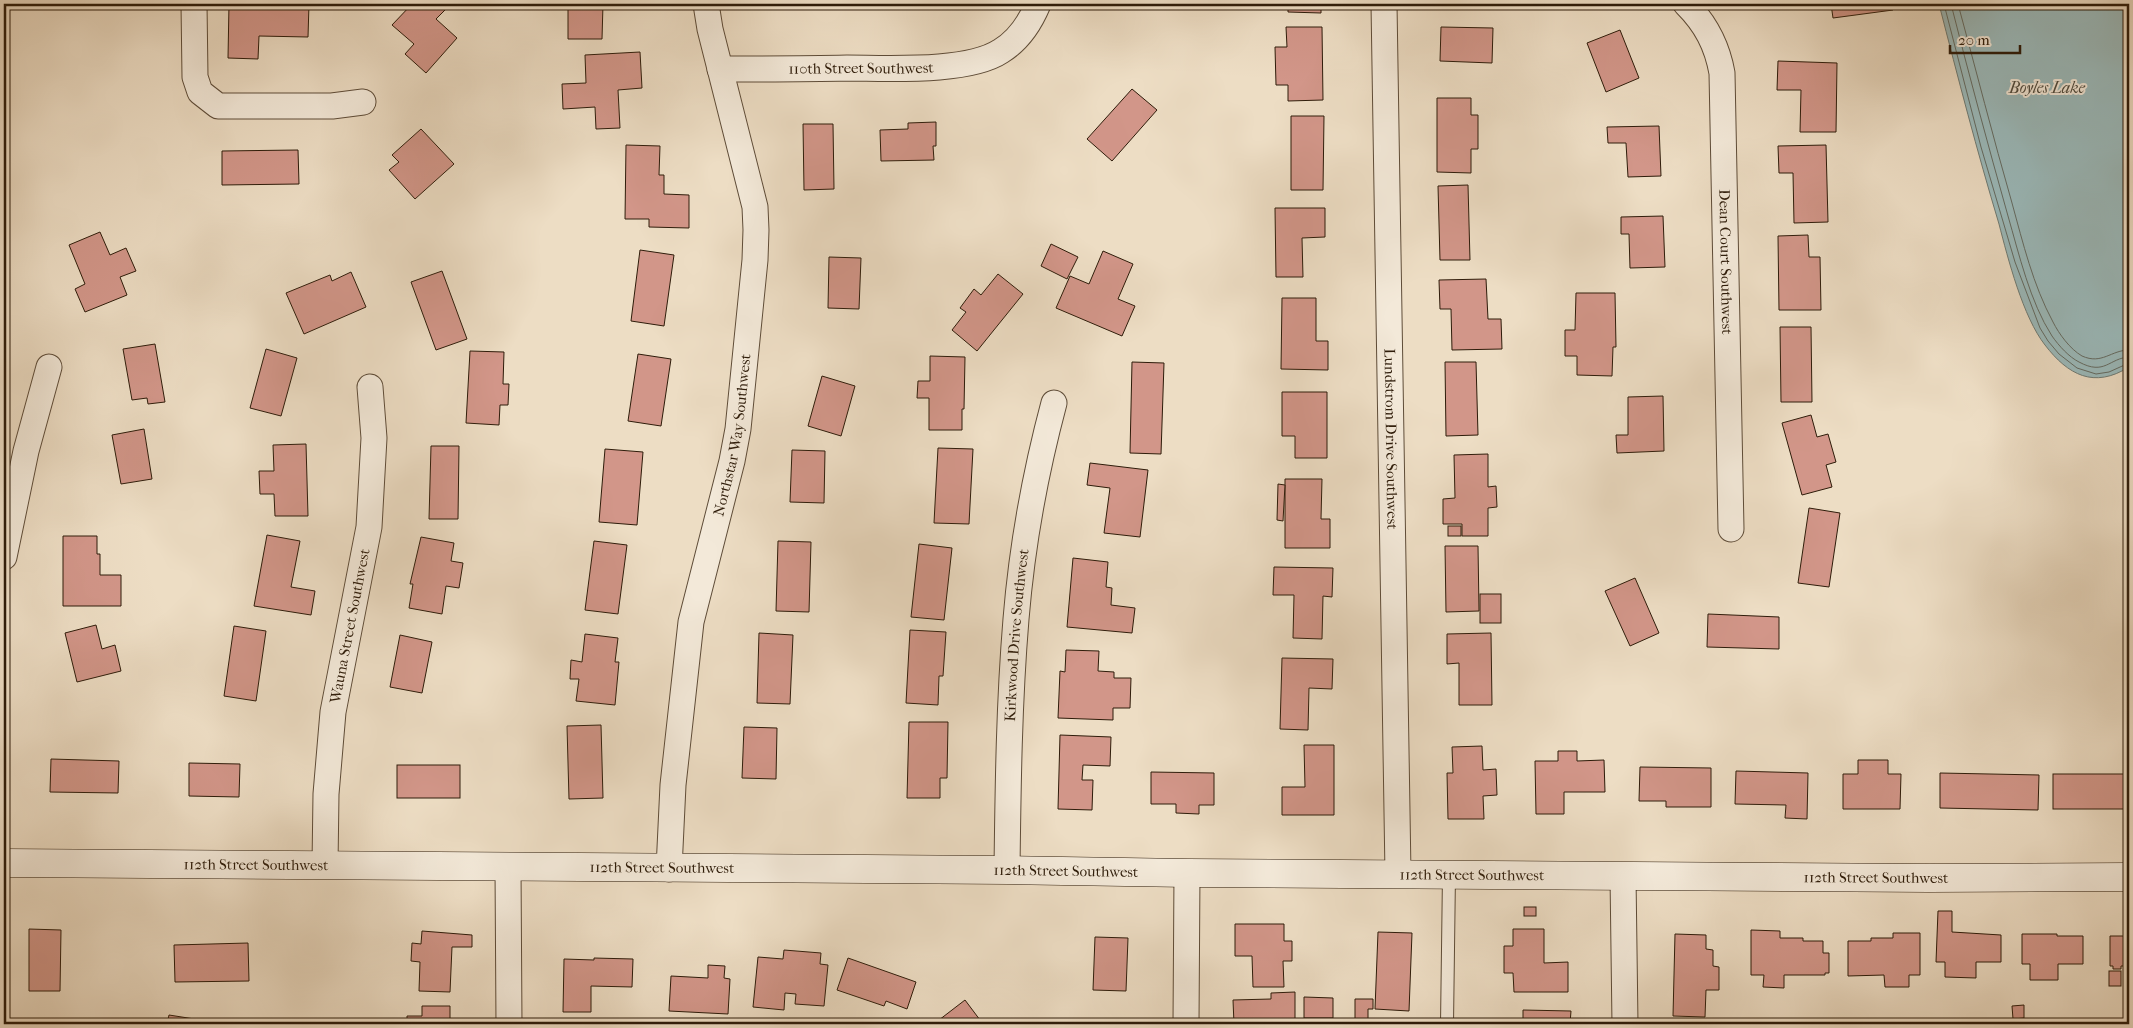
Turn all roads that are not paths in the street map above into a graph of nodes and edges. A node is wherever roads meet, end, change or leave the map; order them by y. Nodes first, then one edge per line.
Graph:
1 (194, 4) edge
2 (706, 4) edge
3 (1038, 4) edge
4 (1384, 4) edge
5 (1686, 4) edge
6 (720, 69) junction
7 (363, 102) dead end
8 (49, 367) dead end
9 (370, 387) dead end
10 (1054, 403) dead end
11 (1731, 529) dead end
12 (4, 557) edge
13 (4, 863) edge
14 (325, 865) junction
15 (508, 867) junction
16 (669, 869) junction
17 (1008, 870) junction
18 (1187, 874) junction
19 (1398, 874) junction
20 (1449, 874) junction
21 (1622, 876) junction
22 (2129, 877) edge
23 (509, 1024) edge
24 (1186, 1024) edge
25 (1447, 1024) edge
26 (1625, 1024) edge

1 - 7 street
2 - 6 street, Northstar Way Southwest
3 - 6 street, 110th Street Southwest
4 - 19 street, Lundstrom Drive Southwest
5 - 11 street, Dean Court Southwest
6 - 16 street, Northstar Way Southwest
8 - 12 street
9 - 14 street, Wauna Street Southwest
10 - 17 street, Kirkwood Drive Southwest
13 - 14 street, 112th Street Southwest
14 - 15 street, 112th Street Southwest
15 - 16 street, 112th Street Southwest
15 - 23 street
16 - 17 street, 112th Street Southwest
17 - 18 street, 112th Street Southwest
18 - 19 street, 112th Street Southwest
18 - 24 street
19 - 20 street, 112th Street Southwest
20 - 21 street, 112th Street Southwest
20 - 25 lane
21 - 22 street, 112th Street Southwest
21 - 26 street

